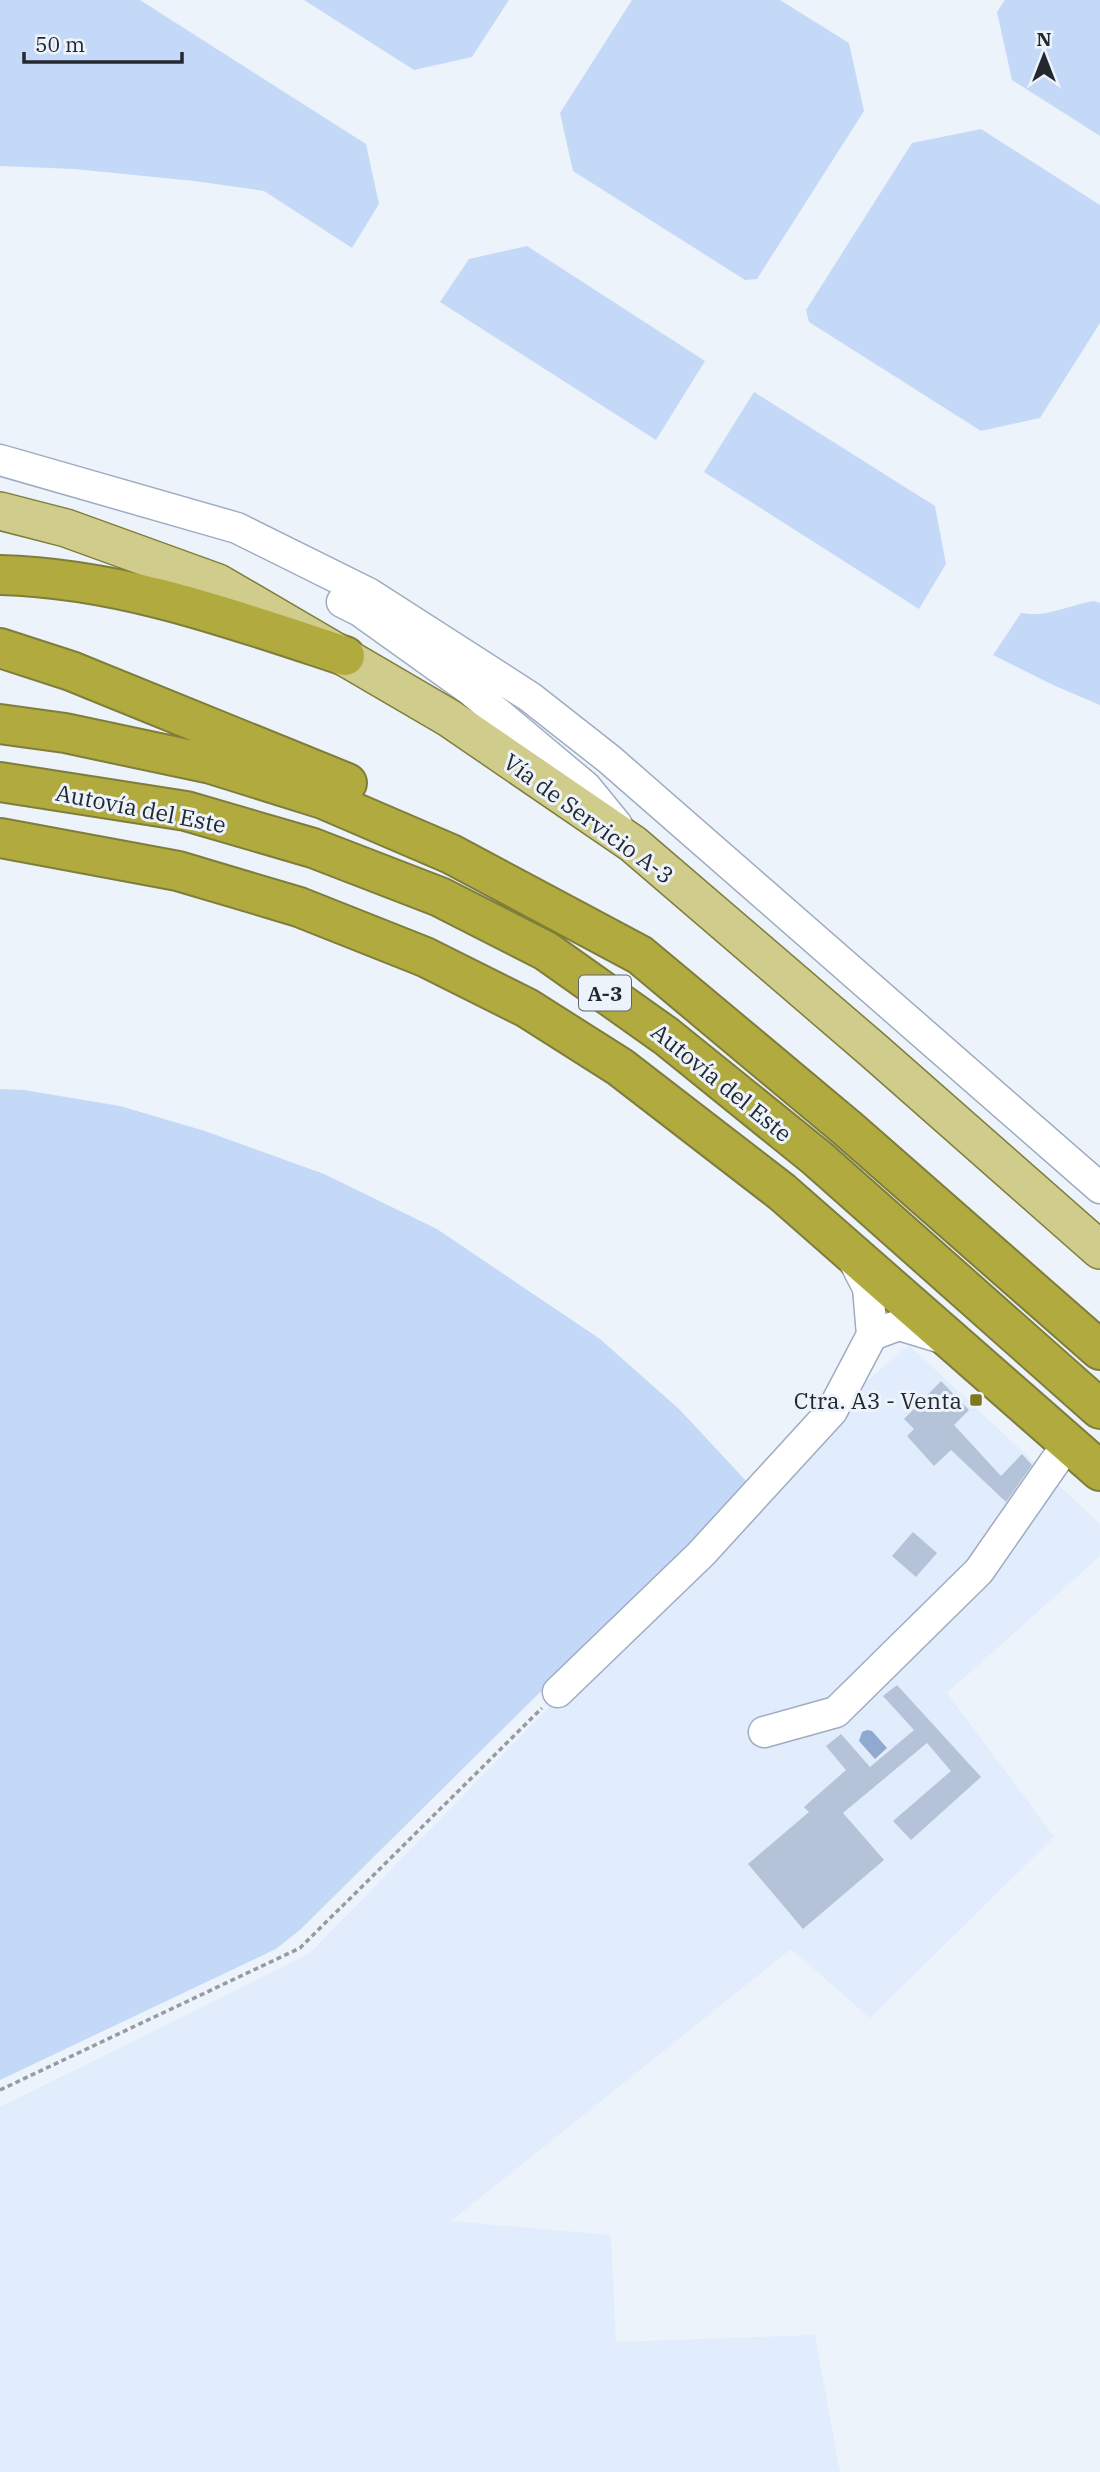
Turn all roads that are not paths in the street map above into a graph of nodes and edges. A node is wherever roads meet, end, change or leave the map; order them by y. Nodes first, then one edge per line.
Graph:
1 (0, 460) edge
2 (153, 504) junction
3 (0, 511) edge
4 (0, 575) edge
5 (0, 648) edge
6 (345, 656) junction
7 (0, 724) edge
8 (0, 782) edge
9 (0, 838) edge
10 (633, 844) junction
11 (640, 955) junction
12 (1100, 1188) edge
13 (848, 1249) junction
14 (1100, 1250) edge
15 (872, 1335) junction
16 (951, 1340) junction
17 (1100, 1350) edge
18 (1100, 1409) edge
19 (1068, 1443) junction
20 (1100, 1471) edge
21 (558, 1692) road end
22 (836, 1712) junction
23 (764, 1732) dead end
24 (816, 1736) dead end

1 - 2 lane
2 - 10 lane
2 - 12 lane
3 - 6 main road, Vía de Servicio A-3
4 - 6 highway
5 - 11 highway
6 - 10 main road, Vía de Servicio A-3
7 - 11 highway, Autovía del Este / A-3
8 - 18 highway, Autovía del Este / A-3
9 - 13 highway
10 - 14 main road, Vía de Servicio A-3
11 - 17 highway, Autovía del Este / A-3
13 - 15 lane
13 - 16 highway
15 - 16 lane
15 - 21 lane
16 - 19 highway
19 - 20 highway
19 - 22 lane
22 - 23 lane
22 - 24 lane

